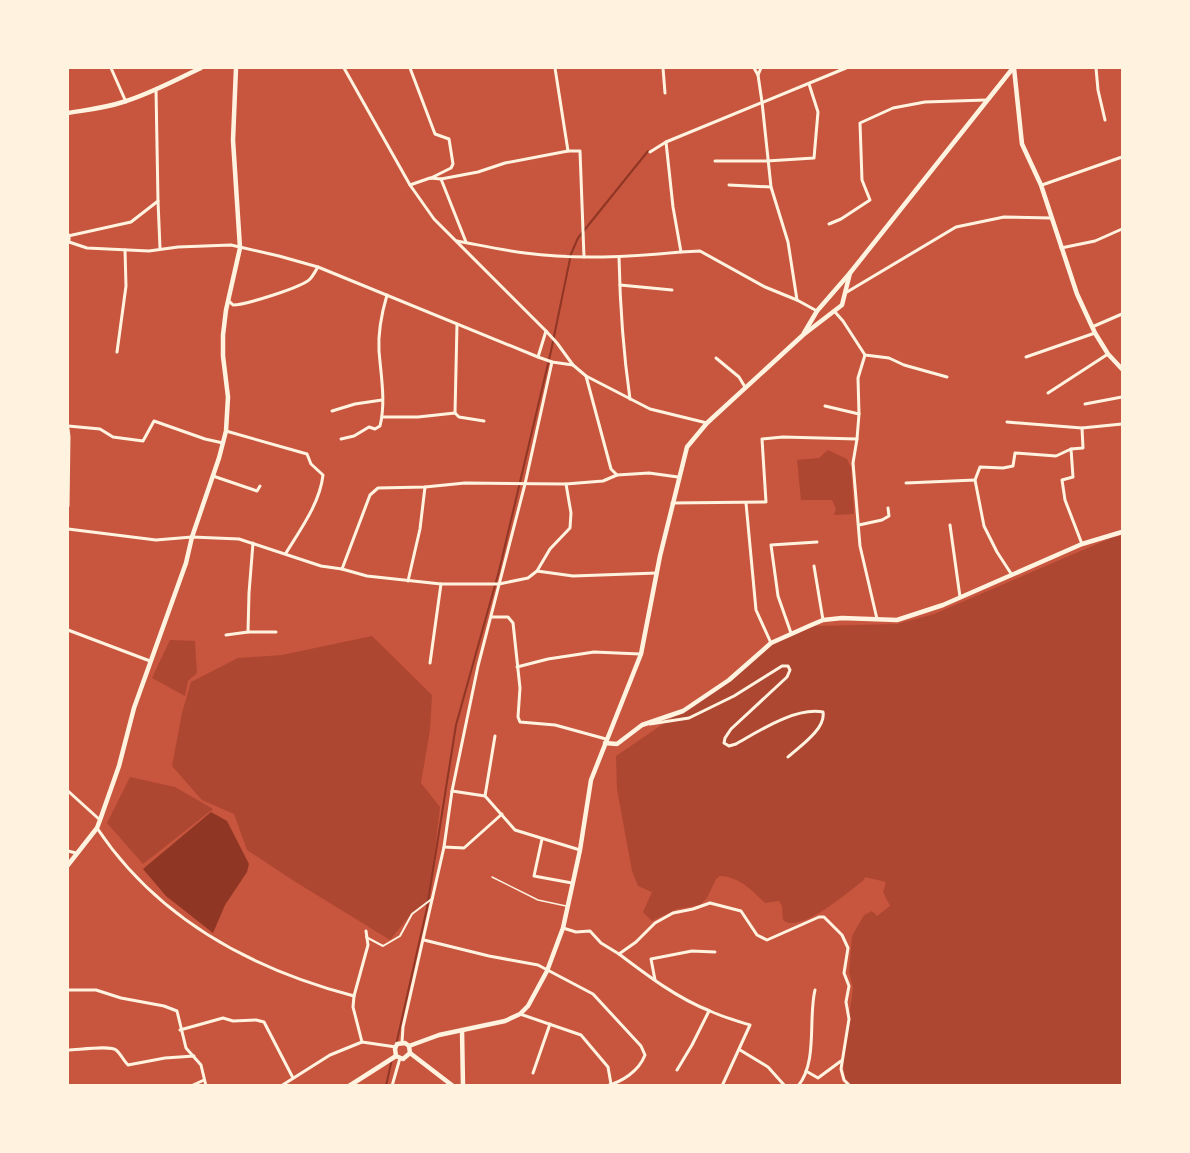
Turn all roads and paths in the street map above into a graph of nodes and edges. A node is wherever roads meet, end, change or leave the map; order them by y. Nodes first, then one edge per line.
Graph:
1 (111, 68) edge
2 (201, 68) edge
3 (236, 68) edge
4 (344, 68) edge
5 (410, 68) edge
6 (555, 68) edge
7 (663, 68) edge
8 (754, 68) edge
9 (761, 68) edge
10 (846, 68) edge
11 (1013, 68) edge
12 (1096, 68) edge
13 (758, 75) junction
14 (809, 83) junction
15 (156, 89) junction
16 (665, 93) dead end
17 (988, 100) junction
18 (126, 102) junction
19 (762, 102) junction
20 (68, 113) edge
21 (1105, 120) dead end
22 (666, 142) junction
23 (568, 151) junction
24 (650, 152) dead end
25 (1122, 157) edge
26 (715, 160) dead end
27 (767, 161) junction
28 (429, 178) junction
29 (441, 179) junction
30 (410, 185) junction
31 (729, 185) dead end
32 (1041, 185) junction
33 (771, 187) junction
34 (158, 201) junction
35 (1053, 218) junction
36 (829, 224) dead end
37 (1122, 229) edge
38 (68, 236) edge
39 (457, 241) junction
40 (69, 242) junction
41 (466, 242) junction
42 (68, 246) edge
43 (160, 248) junction
44 (240, 248) junction
45 (1061, 248) junction
46 (125, 250) junction
47 (681, 252) junction
48 (584, 257) junction
49 (620, 257) junction
50 (318, 267) junction
51 (850, 273) junction
52 (620, 285) junction
53 (672, 290) dead end
54 (847, 292) junction
55 (387, 295) junction
56 (228, 300) junction
57 (798, 300) junction
58 (817, 311) junction
59 (835, 312) junction
60 (1122, 314) edge
61 (457, 324) junction
62 (1093, 330) junction
63 (546, 331) junction
64 (803, 335) junction
65 (117, 352) dead end
66 (1108, 354) junction
67 (865, 355) junction
68 (537, 357) junction
69 (1026, 357) dead end
70 (716, 358) dead end
71 (552, 362) junction
72 (573, 366) junction
73 (1122, 369) edge
74 (586, 376) junction
75 (947, 377) dead end
76 (746, 389) junction
77 (1048, 393) dead end
78 (1122, 397) edge
79 (630, 399) junction
80 (382, 400) junction
81 (1085, 404) dead end
82 (825, 406) dead end
83 (332, 411) dead end
84 (455, 414) junction
85 (859, 414) junction
86 (383, 417) junction
87 (484, 421) dead end
88 (1007, 422) dead end
89 (707, 423) junction
90 (1122, 424) edge
91 (68, 427) edge
92 (1082, 428) junction
93 (226, 431) junction
94 (341, 439) dead end
95 (857, 439) junction
96 (223, 443) junction
97 (1071, 450) junction
98 (68, 459) edge
99 (616, 475) junction
100 (213, 476) junction
101 (678, 477) junction
102 (975, 480) junction
103 (906, 483) dead end
104 (525, 484) junction
105 (566, 484) junction
106 (260, 486) dead end
107 (425, 487) junction
108 (672, 503) junction
109 (746, 503) junction
110 (68, 504) edge
111 (888, 508) dead end
112 (859, 525) junction
113 (950, 525) dead end
114 (68, 529) edge
115 (1122, 532) edge
116 (192, 537) junction
117 (817, 542) dead end
118 (253, 543) junction
119 (1082, 544) junction
120 (286, 553) junction
121 (814, 566) dead end
122 (342, 569) junction
123 (537, 571) junction
124 (657, 573) junction
125 (1012, 575) junction
126 (408, 581) junction
127 (441, 584) junction
128 (499, 584) junction
129 (960, 597) junction
130 (492, 617) junction
131 (877, 619) junction
132 (823, 620) junction
133 (68, 630) edge
134 (248, 632) junction
135 (276, 632) dead end
136 (791, 633) junction
137 (226, 635) dead end
138 (771, 643) junction
139 (641, 654) junction
140 (152, 662) junction
141 (430, 663) dead end
142 (517, 667) junction
143 (642, 725) junction
144 (495, 736) dead end
145 (605, 741) junction
146 (788, 757) dead end
147 (68, 791) edge
148 (452, 791) junction
149 (485, 796) junction
150 (502, 814) junction
151 (100, 820) junction
152 (97, 828) junction
153 (542, 839) junction
154 (444, 847) junction
155 (580, 850) junction
156 (68, 851) edge
157 (76, 854) junction
158 (68, 865) edge
159 (492, 877) dead end
160 (573, 883) junction
161 (433, 898) junction
162 (568, 906) junction
163 (563, 928) junction
164 (366, 931) dead end
165 (366, 937) junction
166 (424, 940) junction
167 (715, 952) dead end
168 (619, 954) junction
169 (546, 971) junction
170 (656, 982) junction
171 (68, 990) edge
172 (815, 990) dead end
173 (354, 996) junction
174 (709, 1011) junction
175 (520, 1014) junction
176 (550, 1024) junction
177 (180, 1030) junction
178 (462, 1030) junction
179 (362, 1042) junction
180 (402, 1042) junction
181 (409, 1046) junction
182 (396, 1047) junction
183 (68, 1050) edge
184 (740, 1050) junction
185 (410, 1053) junction
186 (194, 1056) junction
187 (398, 1057) junction
188 (842, 1061) junction
189 (677, 1071) dead end
190 (806, 1071) junction
191 (533, 1073) dead end
192 (293, 1078) junction
193 (204, 1080) junction
194 (611, 1084) edge
195 (190, 1086) edge
196 (206, 1086) edge
197 (281, 1086) edge
198 (349, 1086) edge
199 (392, 1086) edge
200 (453, 1086) edge
201 (463, 1086) edge
202 (606, 1086) edge
203 (722, 1086) edge
204 (786, 1086) edge
205 (798, 1086) edge
206 (850, 1086) edge

1 - 18 street
2 - 15 main road
3 - 44 main road
4 - 30 street
5 - 28 street
6 - 23 street
7 - 16 street
8 - 13 street
9 - 13 street
10 - 14 street
11 - 17 main road
11 - 32 main road
12 - 21 street
13 - 19 street
14 - 19 street
14 - 27 street
15 - 18 main road
15 - 34 street
17 - 36 street
17 - 51 main road
18 - 20 main road
19 - 22 street
19 - 27 street
22 - 24 street
22 - 47 street
23 - 29 street
23 - 48 street
25 - 32 street
26 - 27 street
27 - 33 street
28 - 29 street
28 - 30 street
29 - 41 street
30 - 39 street
31 - 33 street
32 - 35 main road
33 - 57 street
34 - 38 street
34 - 43 street
35 - 45 main road
35 - 54 street
37 - 45 street
38 - 40 street
39 - 41 street
39 - 63 street
40 - 42 street
40 - 46 street
41 - 48 street
43 - 44 street
43 - 46 street
44 - 50 street
44 - 56 main road
45 - 62 main road
46 - 65 street
47 - 49 street
47 - 57 street
48 - 49 street
49 - 52 street
50 - 55 street
50 - 56 street
51 - 54 main road
51 - 58 main road
52 - 53 street
52 - 79 street
54 - 59 main road
55 - 61 street
55 - 80 street
56 - 93 main road
57 - 58 street
58 - 64 main road
59 - 64 main road
59 - 67 street
60 - 62 street
61 - 68 street
61 - 84 street
62 - 66 main road
62 - 69 street
63 - 68 street
63 - 72 street
64 - 76 main road
66 - 73 main road
66 - 77 street
67 - 75 street
67 - 85 street
68 - 71 street
70 - 76 street
71 - 72 street
71 - 104 street
72 - 74 street
74 - 79 street
74 - 99 street
76 - 89 main road
78 - 81 street
79 - 89 street
80 - 83 street
80 - 86 street
82 - 85 street
84 - 86 street
84 - 87 street
85 - 95 street
86 - 94 street
88 - 92 street
89 - 101 main road
90 - 92 street
91 - 96 street
91 - 98 street
92 - 97 street
93 - 96 main road
93 - 120 street
95 - 109 street
95 - 112 street
96 - 100 main road
97 - 102 street
97 - 119 street
98 - 110 street
99 - 101 street
99 - 105 street
100 - 106 street
100 - 116 main road
101 - 108 main road
102 - 103 street
102 - 125 street
104 - 105 street
104 - 107 street
104 - 128 street
105 - 123 street
107 - 122 street
107 - 126 street
108 - 109 street
108 - 124 main road
109 - 138 street
111 - 112 street
112 - 131 street
113 - 129 street
114 - 116 street
115 - 119 main road
116 - 118 street
116 - 140 main road
117 - 136 street
118 - 120 street
118 - 134 street
119 - 125 main road
120 - 122 street
121 - 132 street
122 - 126 street
123 - 124 street
123 - 128 street
124 - 139 main road
125 - 129 main road
126 - 127 street
127 - 128 street
127 - 141 street
128 - 130 street
129 - 131 main road
130 - 142 street
130 - 148 street
131 - 132 main road
132 - 136 main road
133 - 140 street
134 - 135 street
134 - 137 street
136 - 138 main road
138 - 143 main road
139 - 142 street
139 - 145 main road
140 - 151 main road
142 - 145 street
143 - 145 main road
143 - 146 street
144 - 149 street
145 - 155 main road
147 - 151 street
148 - 149 street
148 - 154 street
149 - 150 street
150 - 153 street
150 - 154 street
151 - 152 main road
152 - 157 main road
152 - 173 street
153 - 155 street
153 - 160 street
154 - 161 street
155 - 160 main road
156 - 157 street
157 - 158 main road
159 - 162 lane
160 - 162 main road
161 - 165 street
161 - 166 street
162 - 163 main road
163 - 168 street
163 - 169 main road
164 - 165 street
165 - 173 street
166 - 169 street
166 - 180 street
167 - 170 street
168 - 170 street
168 - 188 street
169 - 175 main road
169 - 194 street
170 - 174 street
171 - 177 street
172 - 190 street
173 - 179 street
174 - 184 street
174 - 189 street
175 - 176 street
175 - 178 main road
176 - 191 street
176 - 194 street
177 - 186 street
177 - 192 street
178 - 181 main road
178 - 201 main road
179 - 182 street
179 - 192 street
180 - 181 main road
180 - 182 main road
181 - 185 main road
182 - 187 main road
183 - 186 street
184 - 203 street
184 - 204 street
185 - 187 main road
185 - 200 main road
186 - 193 street
187 - 198 main road
187 - 199 street
188 - 190 street
188 - 206 street
190 - 205 street
192 - 197 street
193 - 195 street
193 - 196 street
194 - 202 street

